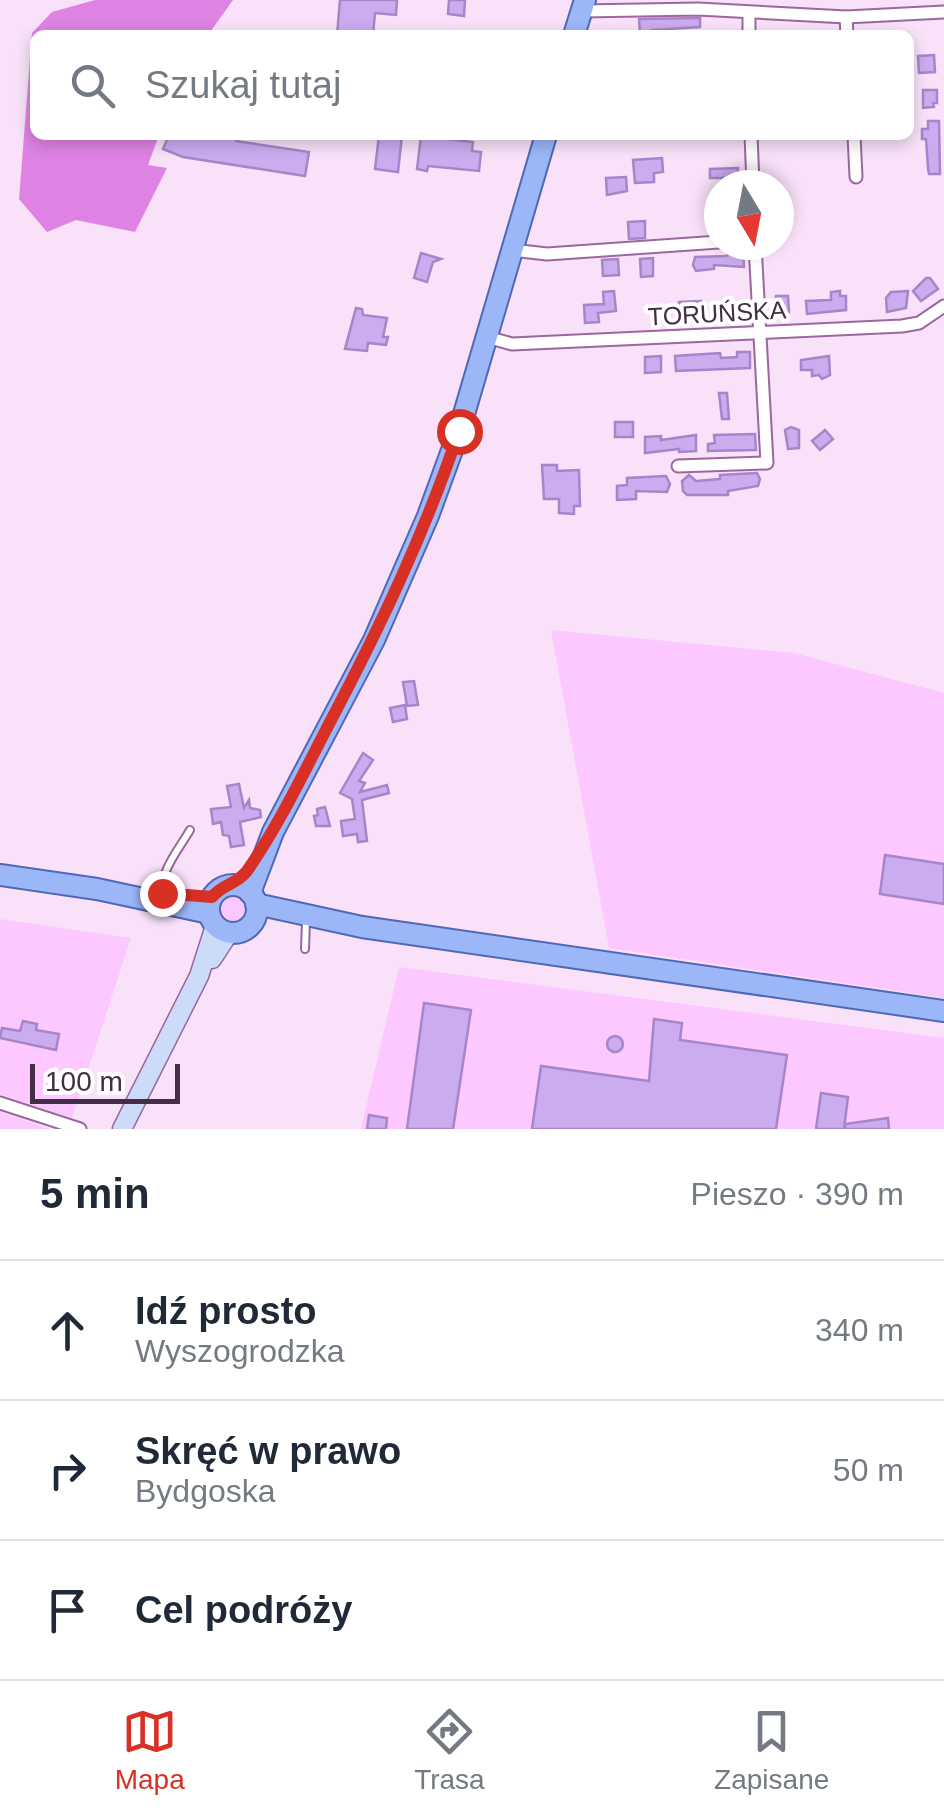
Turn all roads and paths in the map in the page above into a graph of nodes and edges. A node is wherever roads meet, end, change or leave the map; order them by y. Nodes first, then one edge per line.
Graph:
1 (583, 6) edge
2 (944, 12) edge
3 (749, 13) junction
4 (846, 17) junction
5 (576, 30) edge
6 (749, 30) edge
7 (847, 30) edge
8 (545, 140) edge
9 (751, 140) edge
10 (854, 140) edge
11 (752, 170) edge
12 (856, 177) dead end
13 (704, 243) edge
14 (512, 250) junction
15 (755, 260) edge
16 (944, 306) edge
17 (759, 334) junction
18 (488, 337) junction
19 (678, 466) dead end
20 (190, 830) dead end
21 (0, 876) edge
22 (164, 899) junction
23 (249, 901) junction
24 (216, 917) junction
25 (305, 919) junction
26 (306, 949) dead end
27 (944, 1011) edge
28 (0, 1103) edge
29 (80, 1129) edge
30 (122, 1129) edge

1 - 3 street
1 - 5 main road
2 - 4 street
3 - 4 street
3 - 6 street
4 - 7 street
8 - 14 main road
9 - 11 street
10 - 12 street
13 - 14 street
14 - 18 main road
15 - 17 street
16 - 17 street, TORUŃSKA
17 - 18 street, TORUŃSKA
17 - 19 street
18 - 23 main road
20 - 22 lane
21 - 22 main road
22 - 24 main road
23 - 24 main road
23 - 24 main road
23 - 25 main road
24 - 30 main road
25 - 26 lane
25 - 27 main road
28 - 29 street

